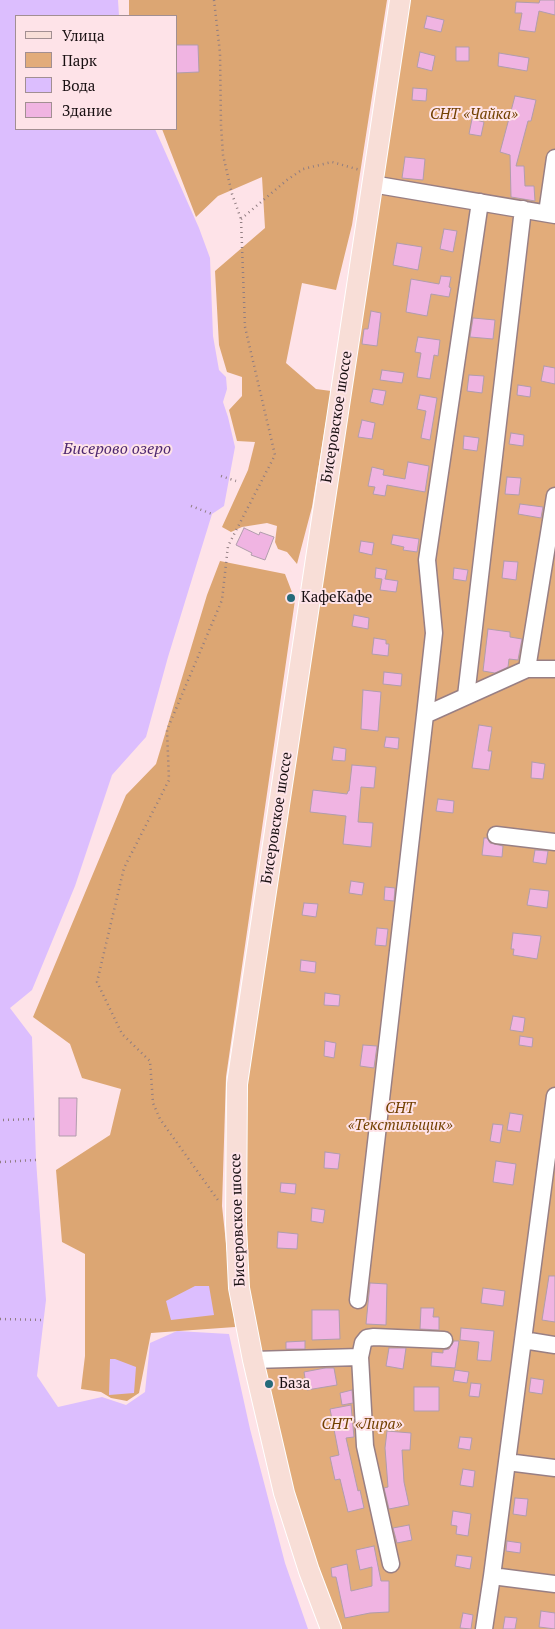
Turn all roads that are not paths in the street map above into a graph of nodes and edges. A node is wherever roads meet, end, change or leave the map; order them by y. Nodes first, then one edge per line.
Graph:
1 (400, 0) edge
2 (555, 158) edge
3 (373, 178) junction
4 (480, 202) junction
5 (524, 209) junction
6 (551, 214) edge
7 (555, 496) edge
8 (527, 669) junction
9 (555, 670) edge
10 (466, 696) junction
11 (425, 715) junction
12 (496, 835) dead end
13 (555, 842) edge
14 (555, 1096) edge
15 (548, 1208) edge
16 (358, 1300) dead end
17 (444, 1340) dead end
18 (523, 1340) junction
19 (555, 1345) edge
20 (360, 1357) junction
21 (253, 1360) junction
22 (507, 1462) junction
23 (555, 1468) edge
24 (391, 1564) dead end
25 (492, 1576) junction
26 (555, 1584) edge
27 (331, 1629) edge
28 (484, 1629) edge

1 - 3 main road, Бисеровское шоссе
2 - 6 street
3 - 4 street
3 - 21 main road, Бисеровское шоссе
4 - 5 street
4 - 11 street
5 - 6 street
5 - 10 street
7 - 8 street
8 - 9 street
8 - 10 street
10 - 11 street
11 - 16 street
12 - 13 street
14 - 15 street
15 - 18 street
17 - 20 street
18 - 19 street
18 - 22 street
20 - 21 street
20 - 24 street
21 - 27 main road, Бисеровское шоссе
22 - 23 street
22 - 25 street
25 - 26 street
25 - 28 street

